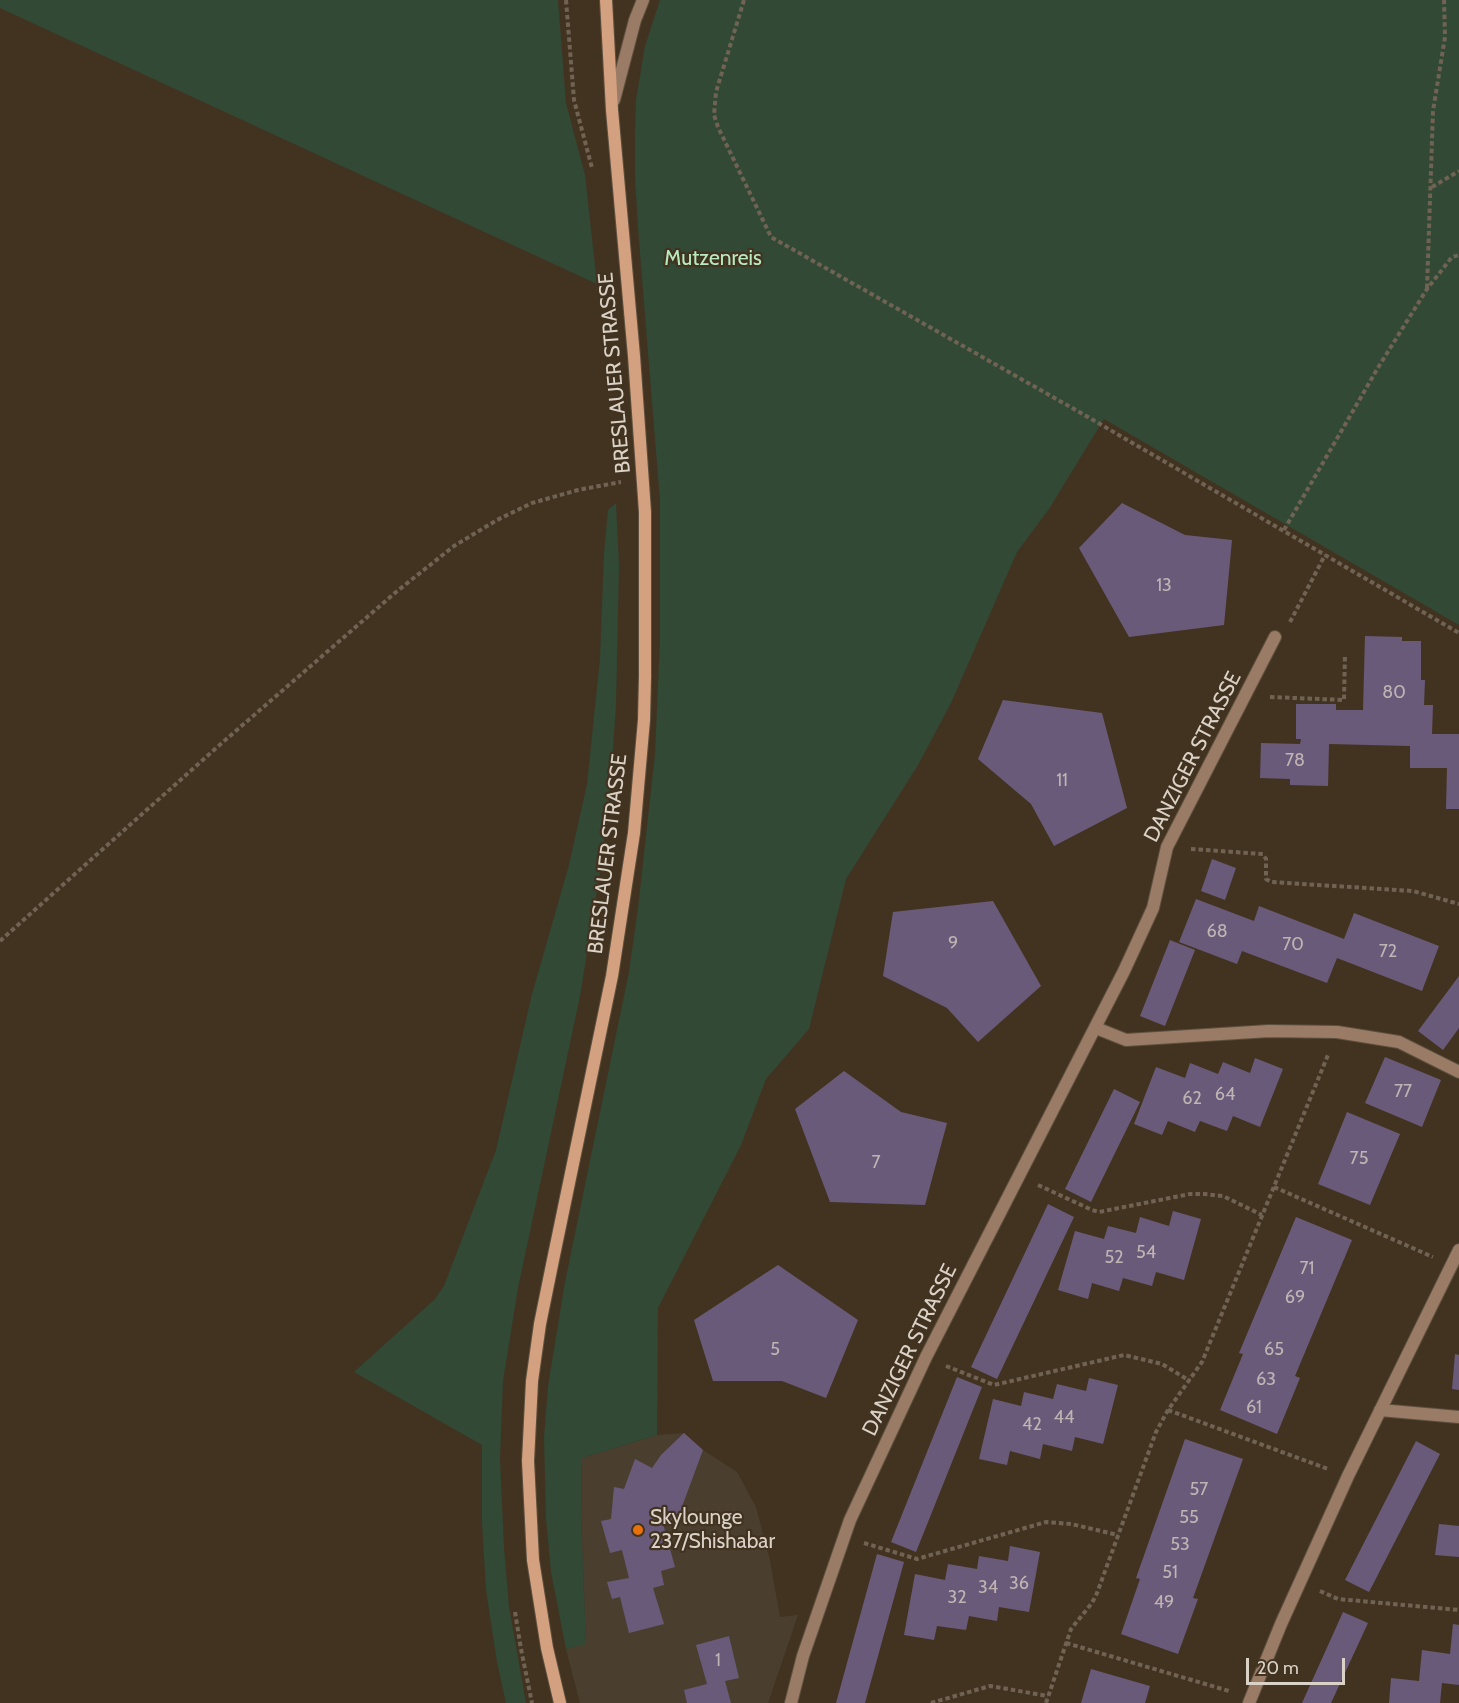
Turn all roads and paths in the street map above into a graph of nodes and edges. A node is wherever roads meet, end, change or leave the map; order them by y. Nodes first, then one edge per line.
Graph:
1 (566, 0) edge
2 (606, 0) edge
3 (643, 0) edge
4 (744, 0) edge
5 (1444, 0) edge
6 (612, 110) junction
7 (593, 171) dead end
8 (1459, 171) edge
9 (1432, 187) junction
10 (1459, 255) edge
11 (1427, 289) junction
12 (621, 472) dead end
13 (622, 482) junction
14 (622, 493) dead end
15 (1284, 530) junction
16 (1325, 555) junction
17 (1459, 633) edge
18 (1275, 637) joint
19 (1345, 654) dead end
20 (1245, 696) junction
21 (1167, 848) junction
22 (1459, 904) edge
23 (0, 941) edge
24 (1096, 1028) junction
25 (1337, 1032) junction
26 (1459, 1072) edge
27 (1019, 1175) junction
28 (1274, 1187) junction
29 (1262, 1215) junction
30 (1456, 1256) edge
31 (926, 1357) junction
32 (1190, 1381) junction
33 (1168, 1410) junction
34 (1380, 1410) junction
35 (1459, 1417) edge
36 (1348, 1476) junction
37 (1118, 1535) junction
38 (844, 1536) junction
39 (1300, 1582) junction
40 (515, 1609) dead end
41 (1459, 1610) edge
42 (1066, 1642) junction
43 (1048, 1696) junction
44 (1250, 1700) edge
45 (532, 1703) edge
46 (560, 1703) edge
47 (791, 1703) edge
48 (931, 1703) edge
49 (1046, 1703) edge

1 - 7 path
2 - 6 main road, BRESLAUER STRASSE
3 - 6 street
4 - 15 path
5 - 9 path
6 - 46 main road, BRESLAUER STRASSE
8 - 9 path
9 - 11 path
10 - 11 path
11 - 15 path
12 - 13 path
13 - 14 path
13 - 23 path
15 - 16 path
16 - 17 path
16 - 18 path
18 - 20 street, DANZIGER STRASSE
19 - 20 path
20 - 21 street, DANZIGER STRASSE
21 - 22 path
21 - 24 street, DANZIGER STRASSE
24 - 25 street
24 - 27 street, DANZIGER STRASSE
25 - 26 street
25 - 28 path
27 - 29 path
27 - 31 street, DANZIGER STRASSE
28 - 29 path
28 - 30 path
29 - 32 path
30 - 34 street
31 - 32 path
31 - 38 street, DANZIGER STRASSE
32 - 33 path
33 - 36 path
33 - 37 path
34 - 35 street
34 - 36 street
36 - 39 street
37 - 38 path
37 - 42 path
38 - 47 street, DANZIGER STRASSE
39 - 41 path
39 - 44 street
40 - 45 path
42 - 43 path
42 - 44 path
43 - 48 path
43 - 49 path

